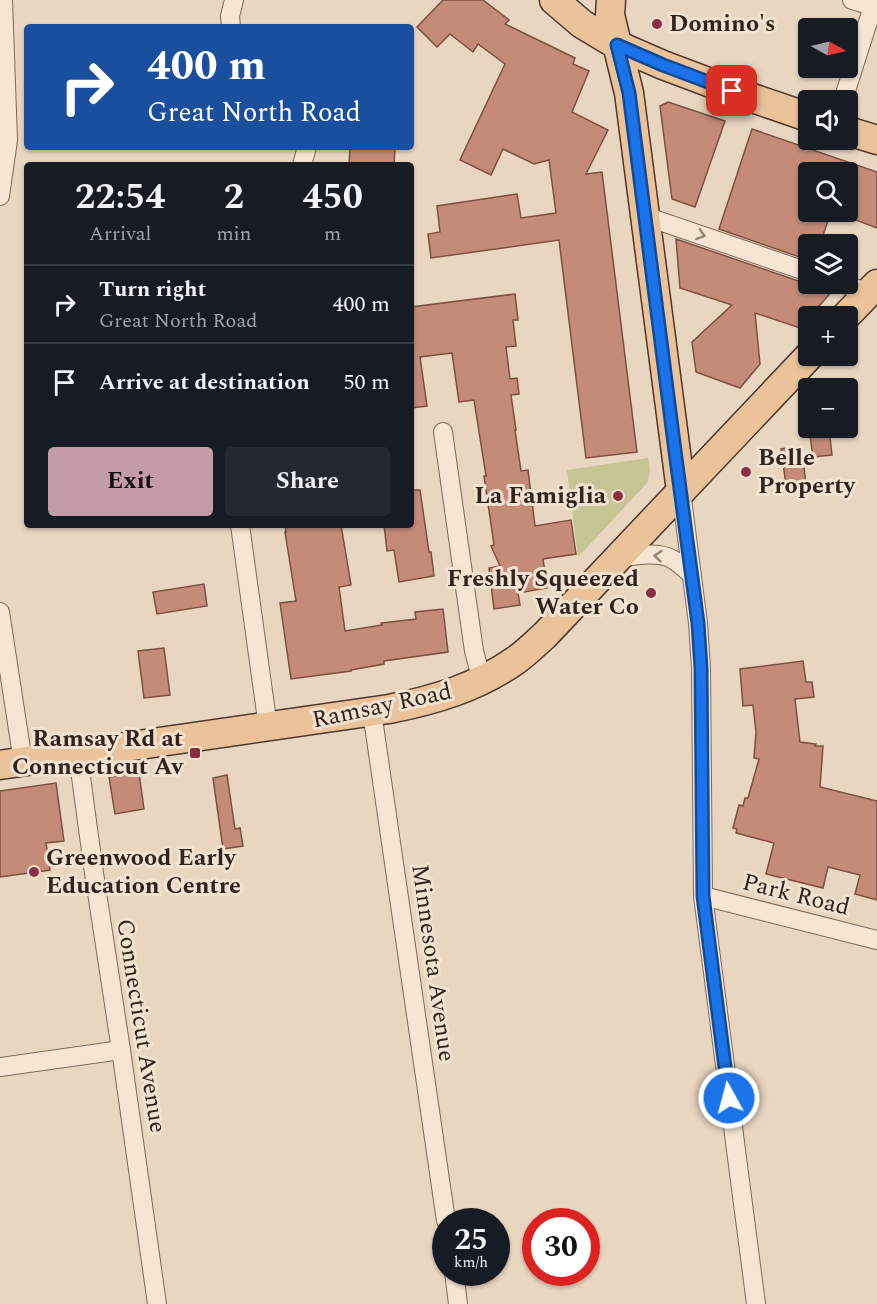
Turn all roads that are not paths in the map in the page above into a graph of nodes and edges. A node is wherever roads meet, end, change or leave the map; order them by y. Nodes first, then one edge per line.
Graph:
1 (3, 0) edge
2 (234, 0) edge
3 (554, 0) edge
4 (611, 0) edge
5 (852, 0) edge
6 (875, 2) edge
7 (231, 24) edge
8 (617, 45) junction
9 (846, 90) edge
10 (798, 114) edge
11 (858, 133) edge
12 (877, 140) edge
13 (0, 196) edge
14 (645, 216) junction
15 (798, 269) edge
16 (863, 287) edge
17 (852, 306) edge
18 (800, 366) edge
19 (443, 432) dead end
20 (681, 491) junction
21 (240, 528) edge
22 (617, 558) junction
23 (692, 575) junction
24 (0, 612) edge
25 (482, 681) junction
26 (372, 712) junction
27 (268, 727) junction
28 (78, 755) junction
29 (11, 764) edge
30 (703, 896) junction
31 (877, 940) edge
32 (121, 1050) junction
33 (0, 1067) edge
34 (444, 1208) edge
35 (456, 1286) edge
36 (157, 1304) edge
37 (458, 1304) edge
38 (756, 1304) edge

1 - 13 street
2 - 7 street
3 - 8 main road
4 - 8 main road
5 - 6 street
6 - 9 street
8 - 10 main road
8 - 14 main road
11 - 12 main road
14 -> 15 street
14 - 20 main road
16 - 17 main road
18 - 20 main road, Ramsay Road
19 - 25 street
20 - 22 main road, Ramsay Road
20 - 23 street
21 - 27 street
23 -> 22 street
22 - 25 main road, Ramsay Road
23 - 30 street
24 - 29 street
25 - 26 main road, Ramsay Road
26 - 27 main road, Ramsay Road
26 - 34 street, Minnesota Avenue
27 - 28 main road, Ramsay Road
28 - 29 main road, Ramsay Road
28 - 32 street, Connecticut Avenue
30 - 31 street, Park Road
30 - 38 street
32 - 33 street
32 - 36 street, Connecticut Avenue
35 - 37 street

